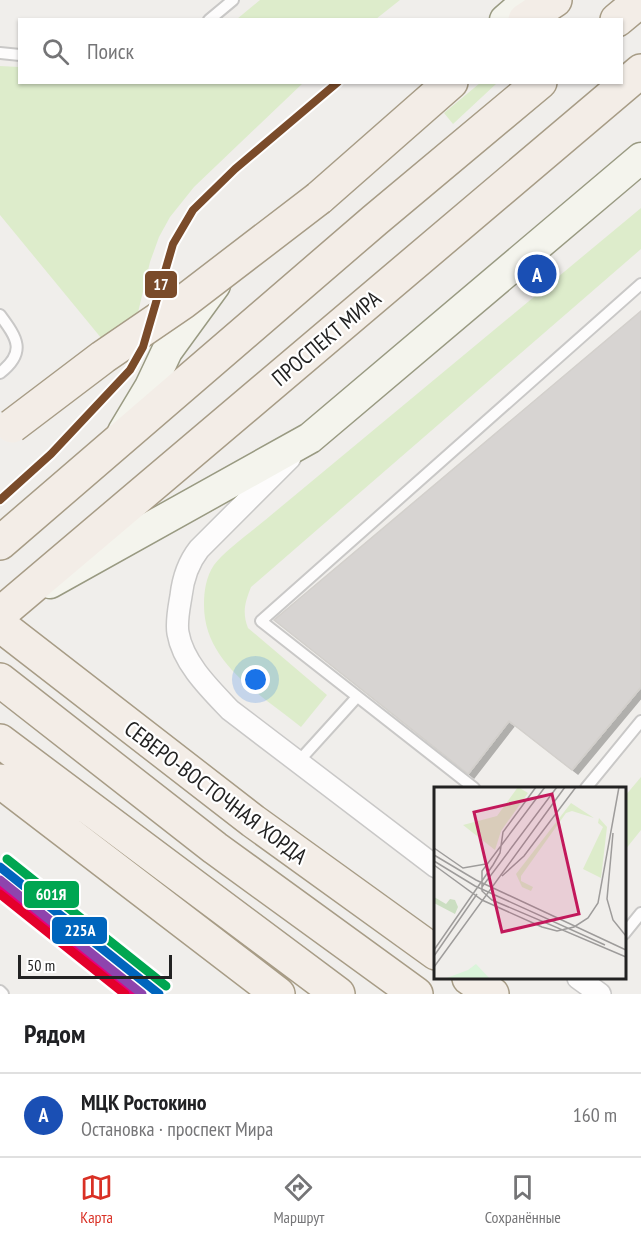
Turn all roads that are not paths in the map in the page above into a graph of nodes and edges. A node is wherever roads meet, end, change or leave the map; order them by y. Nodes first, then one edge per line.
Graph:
1 (233, 0) edge
2 (528, 0) edge
3 (542, 0) edge
4 (555, 0) edge
5 (641, 0) edge
6 (211, 18) edge
7 (507, 18) edge
8 (526, 18) edge
9 (527, 18) edge
10 (619, 18) edge
11 (0, 53) edge
12 (18, 55) edge
13 (641, 71) edge
14 (429, 84) edge
15 (450, 84) edge
16 (538, 84) edge
17 (641, 158) edge
18 (641, 284) edge
19 (0, 315) edge
20 (0, 373) edge
21 (4, 431) edge
22 (310, 438) junction
23 (115, 444) junction
24 (0, 543) edge
25 (4, 615) edge
26 (0, 680) edge
27 (357, 697) junction
28 (641, 721) edge
29 (0, 741) edge
30 (298, 762) junction
31 (0, 781) edge
32 (471, 787) edge
33 (588, 787) edge
34 (58, 814) dead end
35 (434, 866) edge
36 (641, 913) edge
37 (626, 932) edge
38 (434, 952) edge
39 (470, 979) edge
40 (579, 979) edge
41 (0, 991) edge
42 (3, 994) edge
43 (278, 994) edge
44 (292, 994) edge
45 (338, 994) edge
46 (416, 994) edge
47 (492, 994) edge
48 (600, 994) edge

1 - 6 lane
2 - 7 main road
3 - 8 main road
4 - 9 main road
5 - 10 main road
11 - 12 lane
13 - 25 main road, ПРОСПЕКТ МИРА
14 - 23 main road
15 - 21 main road, bridge
16 - 23 main road
17 - 22 main road
18 - 27 lane
19 - 20 lane
22 - 25 main road
22 - 30 street
23 - 24 main road
25 - 38 main road, СЕВЕРО-ВОСТОЧНАЯ ХОРДА
26 - 46 main road, СЕВЕРО-ВОСТОЧНАЯ ХОРДА
27 - 30 lane
27 - 32 lane
28 - 33 lane
29 - 45 main road
30 - 35 street
31 - 43 main road
34 - 44 lane
36 - 37 lane
39 - 47 main road
40 - 48 street
41 - 42 lane

